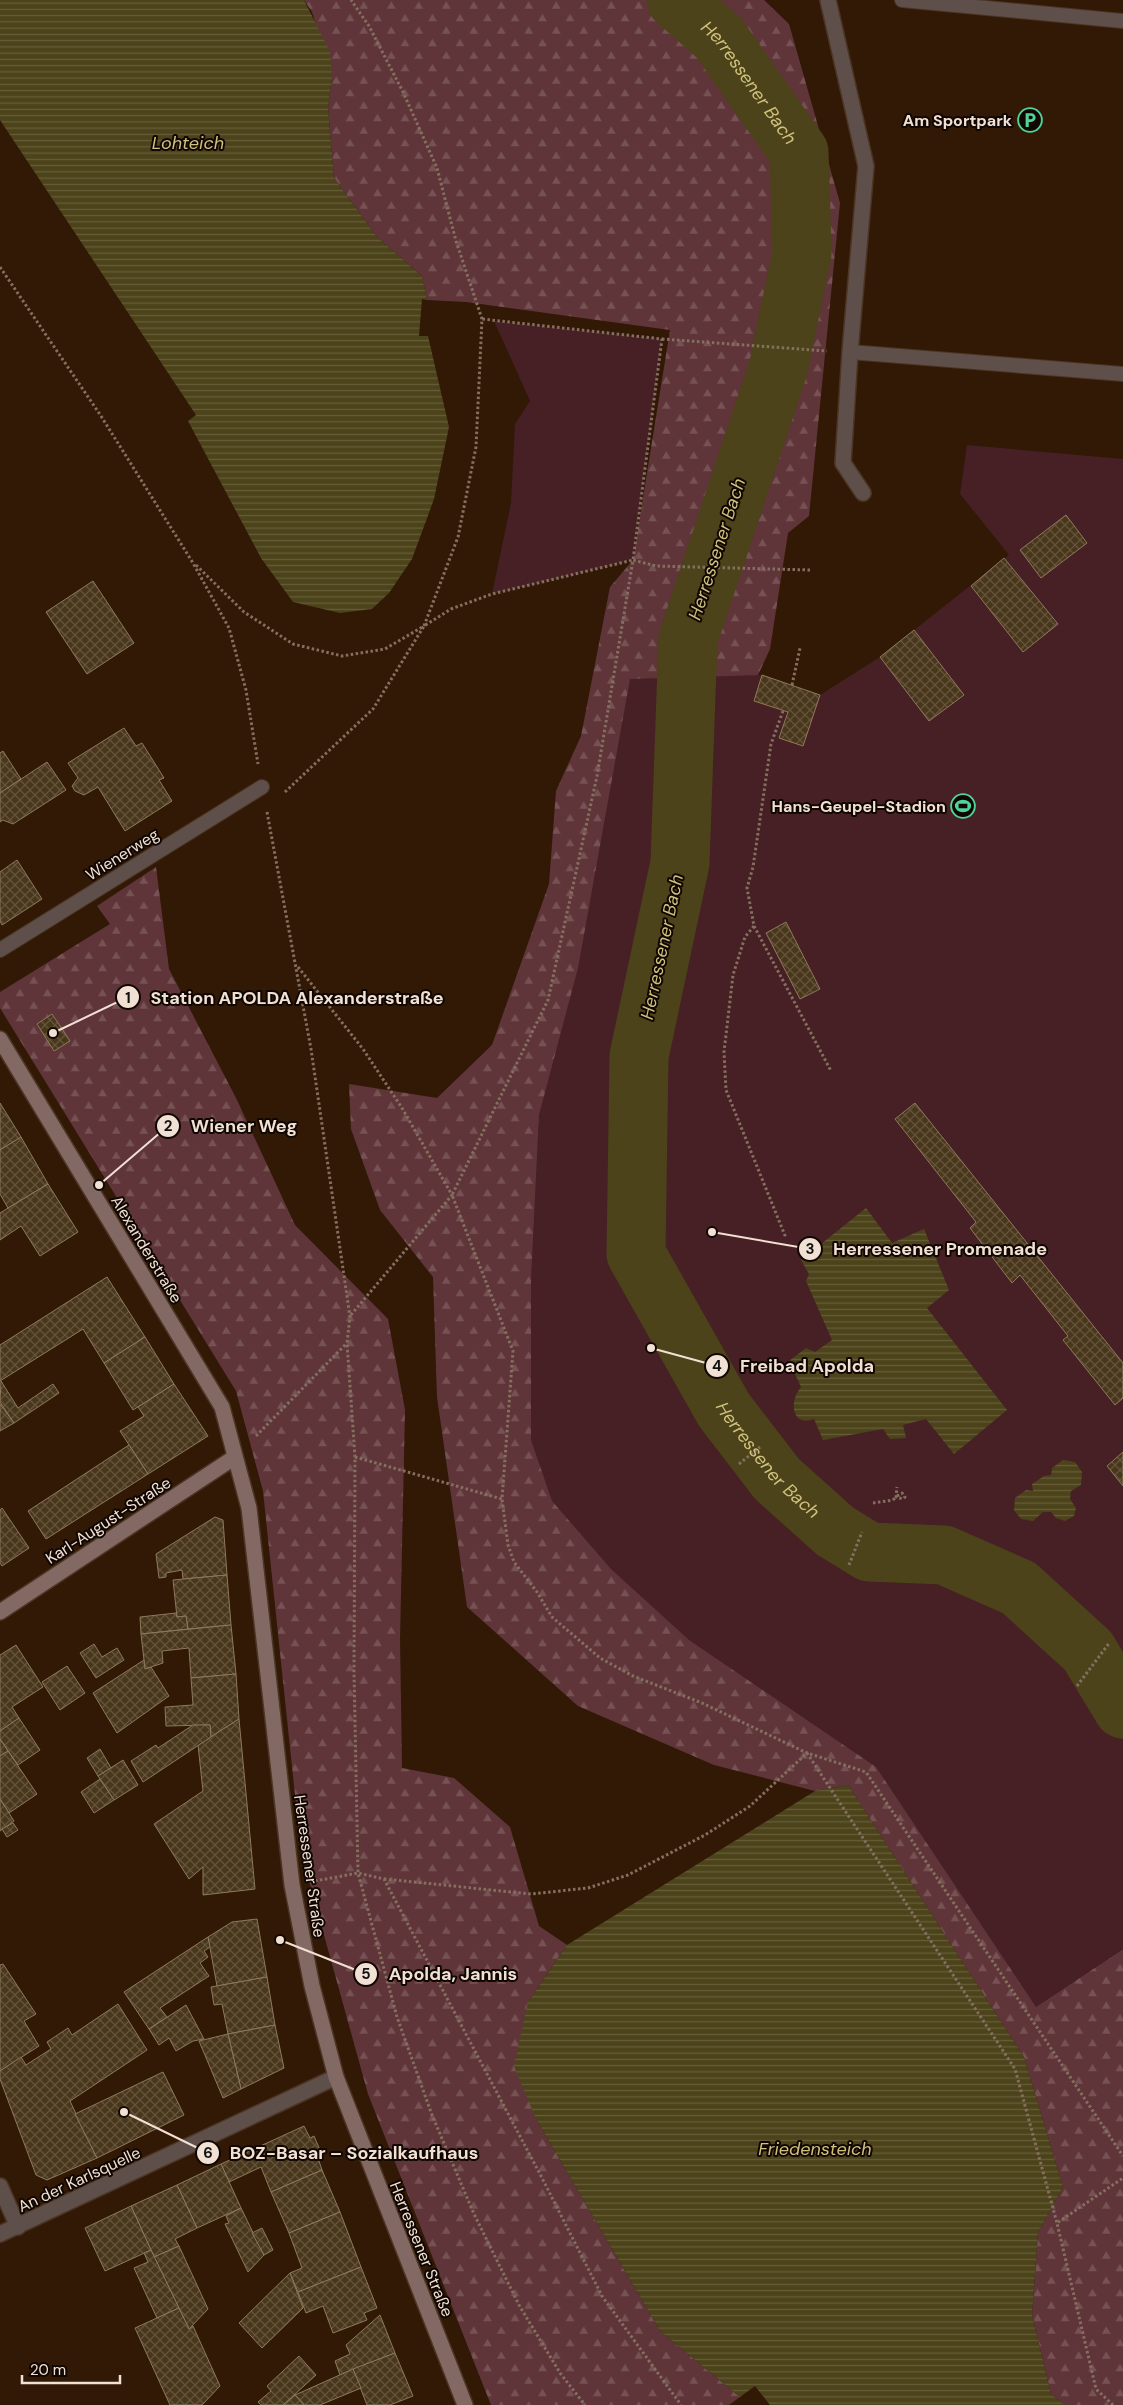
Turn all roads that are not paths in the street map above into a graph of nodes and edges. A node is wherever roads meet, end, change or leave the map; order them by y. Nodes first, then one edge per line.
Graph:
1 (828, 0) edge
2 (902, 0) edge
3 (1123, 21) edge
4 (850, 352) junction
5 (1123, 374) edge
6 (863, 493) dead end
7 (262, 787) road end
8 (0, 950) edge
9 (0, 1039) edge
10 (235, 1457) junction
11 (0, 1612) edge
12 (336, 2078) junction
13 (0, 2186) edge
14 (18, 2227) junction
15 (0, 2234) edge
16 (465, 2405) edge

1 - 4 street
2 - 3 lane
4 - 5 lane
4 - 6 street
7 - 8 lane, Wienerweg
9 - 10 street, Alexanderstraße
10 - 11 street, Karl-August-Straße
10 - 12 street, Herressener Straße
12 - 14 street, An der Karlsquelle
12 - 16 street, Herressener Straße
13 - 14 street
14 - 15 street, An der Karlsquelle

